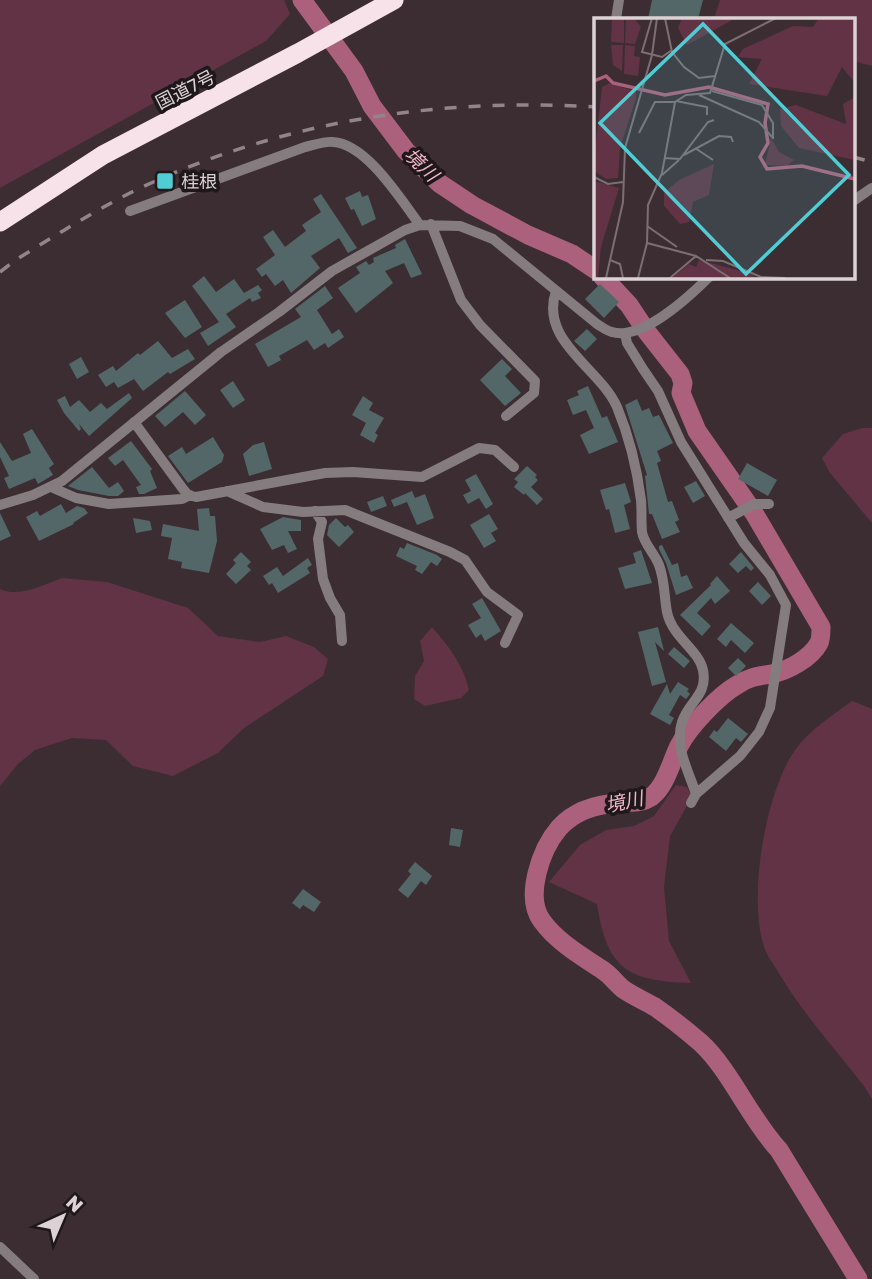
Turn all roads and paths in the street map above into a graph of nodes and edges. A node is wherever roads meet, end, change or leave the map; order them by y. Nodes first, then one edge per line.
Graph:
1 (394, 0) edge
2 (619, 0) edge
3 (616, 18) edge
4 (872, 188) edge
5 (854, 200) edge
6 (130, 211) dead end
7 (0, 222) edge
8 (426, 225) junction
9 (703, 279) edge
10 (556, 291) junction
11 (625, 333) junction
12 (506, 416) dead end
13 (134, 422) junction
14 (514, 467) dead end
15 (51, 487) junction
16 (227, 491) junction
17 (190, 495) junction
18 (769, 504) dead end
19 (0, 505) edge
20 (316, 511) junction
21 (728, 518) junction
22 (342, 641) dead end
23 (505, 643) dead end
24 (0, 1247) edge
25 (34, 1279) edge

1 - 7 highway, 国道7号
2 - 3 street
4 - 5 street
6 - 8 street
8 - 10 street
8 - 12 street
8 - 13 street
9 - 11 street
10 - 11 street
10 - 21 street
11 - 21 street
13 - 15 street
13 - 17 street
14 - 16 street
15 - 17 street
15 - 19 street
16 - 17 street
16 - 20 street
18 - 21 street
20 - 22 street
20 - 23 street
24 - 25 street

